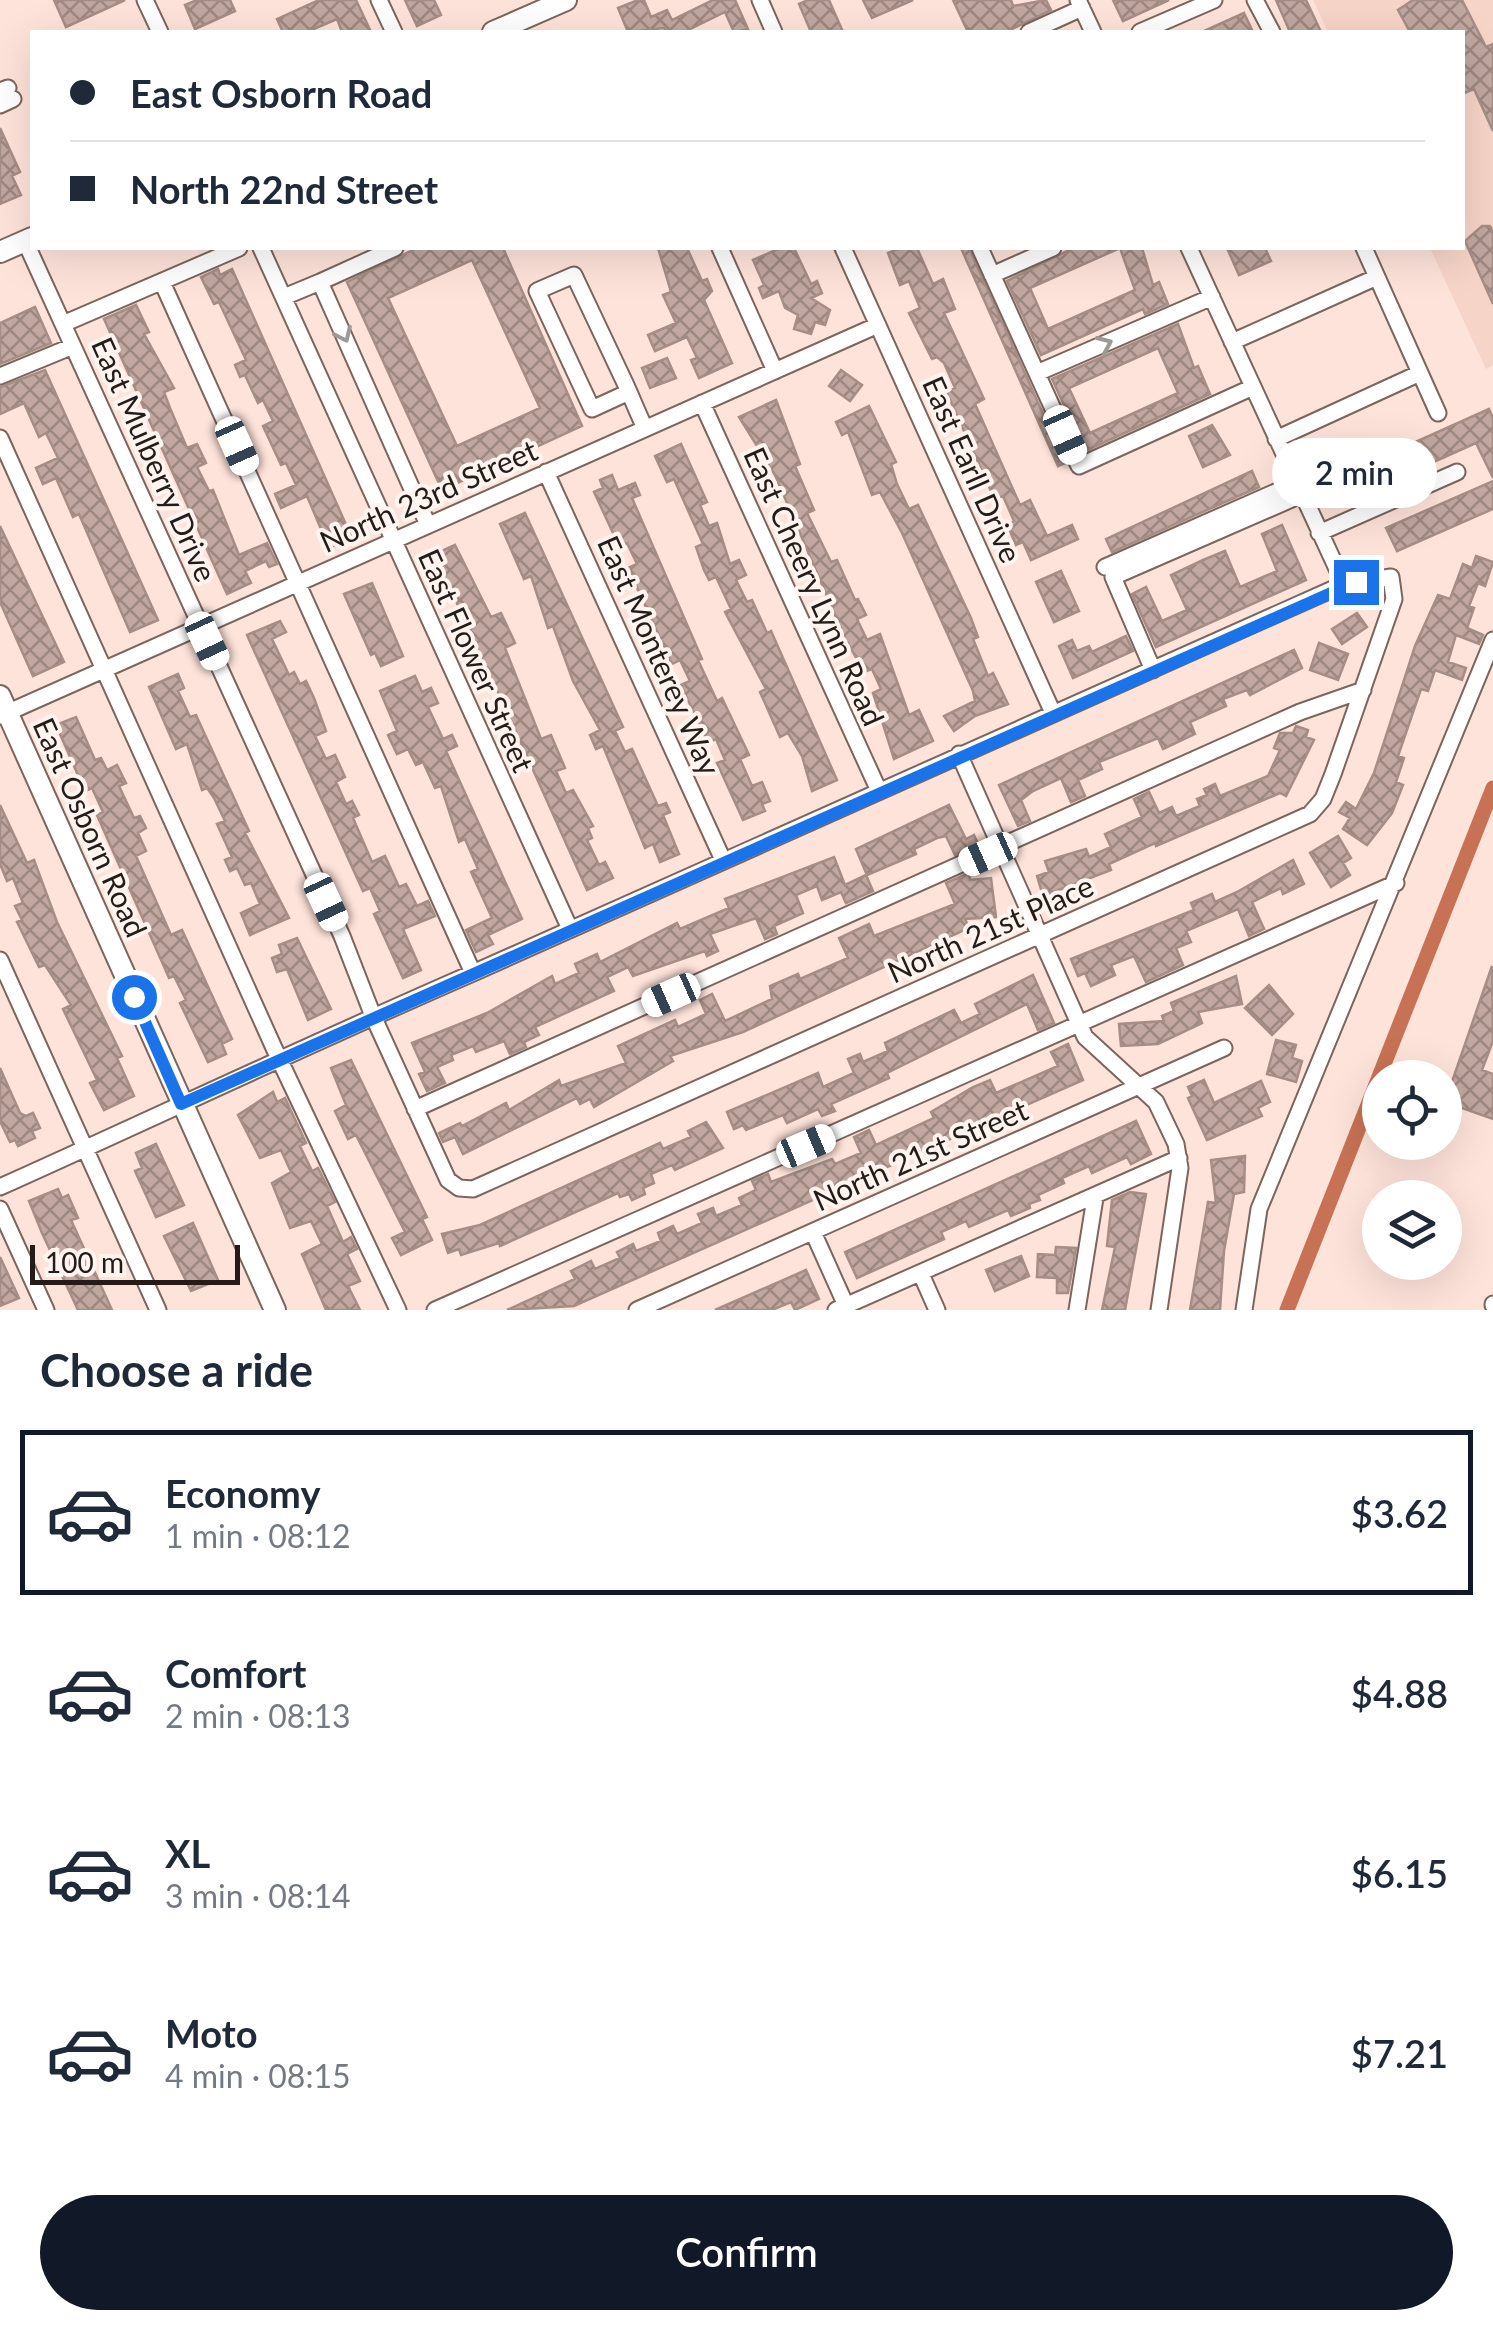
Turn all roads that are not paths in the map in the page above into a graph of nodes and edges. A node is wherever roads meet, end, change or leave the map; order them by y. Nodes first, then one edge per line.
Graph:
1 (145, 0) edge
2 (379, 0) edge
3 (566, 0) edge
4 (760, 0) edge
5 (1214, 0) edge
6 (1255, 0) edge
7 (1080, 4) edge
8 (159, 30) edge
9 (393, 30) edge
10 (498, 30) edge
11 (773, 30) edge
12 (1034, 30) edge
13 (1092, 30) edge
14 (1145, 30) edge
15 (1271, 30) edge
16 (29, 239) edge
17 (34, 250) edge
18 (234, 250) edge
19 (262, 250) edge
20 (391, 250) edge
21 (721, 250) edge
22 (844, 250) edge
23 (981, 250) edge
24 (1048, 250) edge
25 (1191, 250) edge
26 (1365, 250) edge
27 (0, 252) edge
28 (992, 274) junction
29 (1377, 277) junction
30 (162, 282) junction
31 (320, 282) junction
32 (284, 297) junction
33 (1212, 297) junction
34 (64, 324) junction
35 (878, 325) junction
36 (1232, 342) junction
37 (74, 346) junction
38 (774, 370) junction
39 (1037, 373) junction
40 (1420, 373) junction
41 (0, 376) edge
42 (1253, 388) junction
43 (629, 392) junction
44 (702, 403) junction
45 (1438, 413) dead end
46 (645, 428) junction
47 (0, 438) edge
48 (1276, 439) junction
49 (546, 472) junction
50 (1457, 472) dead end
51 (1299, 488) junction
52 (428, 525) junction
53 (1319, 533) junction
54 (394, 540) junction
55 (1105, 566) dead end
56 (298, 583) junction
57 (1344, 584) junction
58 (201, 626) junction
59 (1493, 640) edge
60 (104, 670) junction
61 (1153, 670) junction
62 (1364, 690) junction
63 (2, 708) edge
64 (1053, 714) junction
65 (959, 754) junction
66 (879, 791) junction
67 (1001, 848) junction
68 (722, 860) junction
69 (1396, 884) junction
70 (570, 930) junction
71 (1040, 936) junction
72 (0, 960) edge
73 (472, 973) junction
74 (372, 1016) junction
75 (1078, 1024) junction
76 (1224, 1048) dead end
77 (278, 1058) junction
78 (1142, 1086) junction
79 (181, 1104) junction
80 (416, 1109) junction
81 (84, 1149) junction
82 (1179, 1158) junction
83 (0, 1187) edge
84 (459, 1188) joint
85 (1095, 1198) junction
86 (0, 1209) edge
87 (813, 1232) junction
88 (921, 1274) junction
89 (661, 1305) edge
90 (843, 1308) edge
91 (46, 1310) edge
92 (158, 1310) edge
93 (275, 1310) edge
94 (398, 1310) edge
95 (435, 1310) edge
96 (637, 1310) edge
97 (938, 1310) edge
98 (1076, 1310) edge
99 (1159, 1310) edge
100 (1244, 1310) edge

1 - 8 street
2 - 9 street
3 - 10 main road
4 - 11 street
5 - 14 street
6 - 15 street
7 - 12 street
7 - 13 street
16 - 27 main road
17 - 34 street, East Mulberry Drive
18 - 30 street
19 - 32 street, East Flower Street
20 - 31 street
21 - 38 street
22 - 35 street, East Earll Drive
23 - 28 street
24 - 28 street
25 - 33 street
26 - 29 street
28 - 39 street
29 - 36 street
29 - 40 street
30 - 34 street
30 - 56 street
31 - 32 street
31 -> 52 street
32 - 54 street, East Flower Street
33 - 36 street
39 -> 33 street
34 - 37 street, East Mulberry Drive
35 - 38 street, North 23rd Street
35 - 64 street, East Earll Drive
36 - 42 street
37 - 41 street
37 - 58 street, East Mulberry Drive
38 - 44 street, North 23rd Street
39 - 42 street
40 - 45 street
40 - 48 street
42 - 48 street
43 - 43 street
43 - 46 street
44 - 46 street, North 23rd Street
44 - 66 street, East Cheery Lynn Road
46 - 49 street, North 23rd Street
47 - 60 street
48 - 51 street
49 - 52 street, North 23rd Street
49 - 68 street, East Monterey Way
50 - 53 street
51 - 53 street
51 - 55 street
51 - 61 street
52 - 54 street, North 23rd Street
53 - 57 street
54 - 56 street, North 23rd Street
54 - 70 street, East Flower Street
56 - 58 street, North 23rd Street
56 - 73 street
57 - 61 street
57 - 62 street, North 21st Place
58 - 60 street, North 23rd Street
58 - 74 street, East Mulberry Drive
59 - 69 street
60 - 63 street, North 23rd Street
60 - 77 street
61 - 64 street
62 - 67 street
62 - 71 street, North 21st Place
63 - 79 main road, East Osborn Road
64 - 65 street
65 - 66 street
65 - 67 street
66 - 68 street
67 - 71 street
67 - 80 street
68 - 70 street
69 - 75 street
69 - 100 street
70 - 73 street
71 - 75 street
71 - 84 street, North 21st Place
72 - 81 street
73 - 74 street
74 - 77 street
74 - 80 street, East Mulberry Drive
75 - 78 street
75 - 95 street
76 - 78 street, North 21st Street
77 - 79 street
77 - 94 street
78 - 82 street
78 - 87 street, North 21st Street
79 - 81 street
79 - 93 main road, East Osborn Road
80 - 84 street, East Mulberry Drive
81 - 83 street
81 - 92 street
82 - 85 street
82 - 99 street
85 - 88 street
85 - 98 street
86 - 91 street
87 - 89 street, North 21st Street
87 - 90 street
88 - 90 street
88 - 97 street
89 - 96 street, North 21st Street

